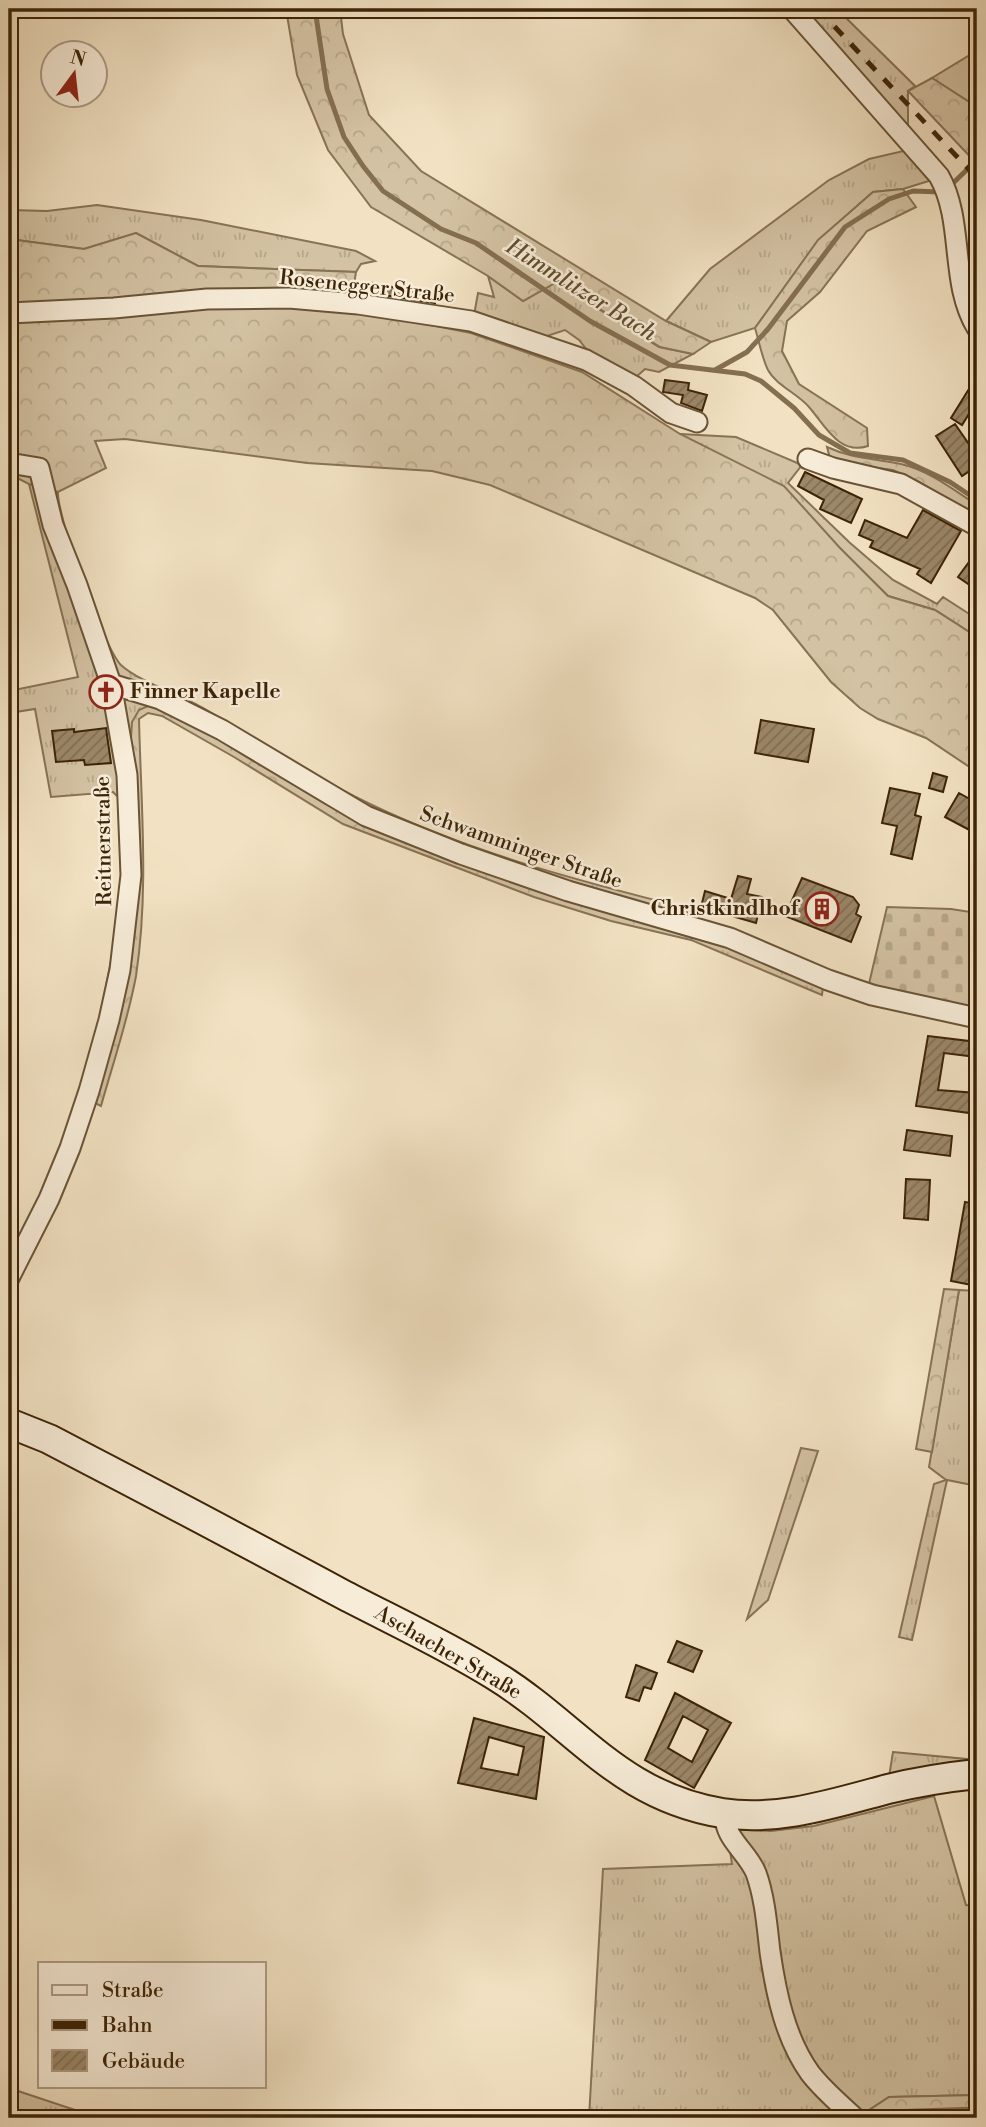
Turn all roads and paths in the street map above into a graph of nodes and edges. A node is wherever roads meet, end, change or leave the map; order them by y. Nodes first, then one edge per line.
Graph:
1 (792, 9) edge
2 (9, 313) edge
3 (977, 328) edge
4 (697, 422) dead end
5 (808, 459) dead end
6 (9, 463) edge
7 (977, 526) edge
8 (111, 684) junction
9 (977, 1018) edge
10 (9, 1278) edge
11 (9, 1423) edge
12 (977, 1774) edge
13 (724, 1814) junction
14 (855, 2118) edge

1 - 3 street
2 - 4 street, Rosenegger Straße
5 - 7 street
6 - 8 street, Reitnerstraße
8 - 9 street, Schwamminger Straße
8 - 10 street, Reitnerstraße
11 - 13 street, Aschacher Straße
12 - 13 street, Aschacher Straße
13 - 14 street

